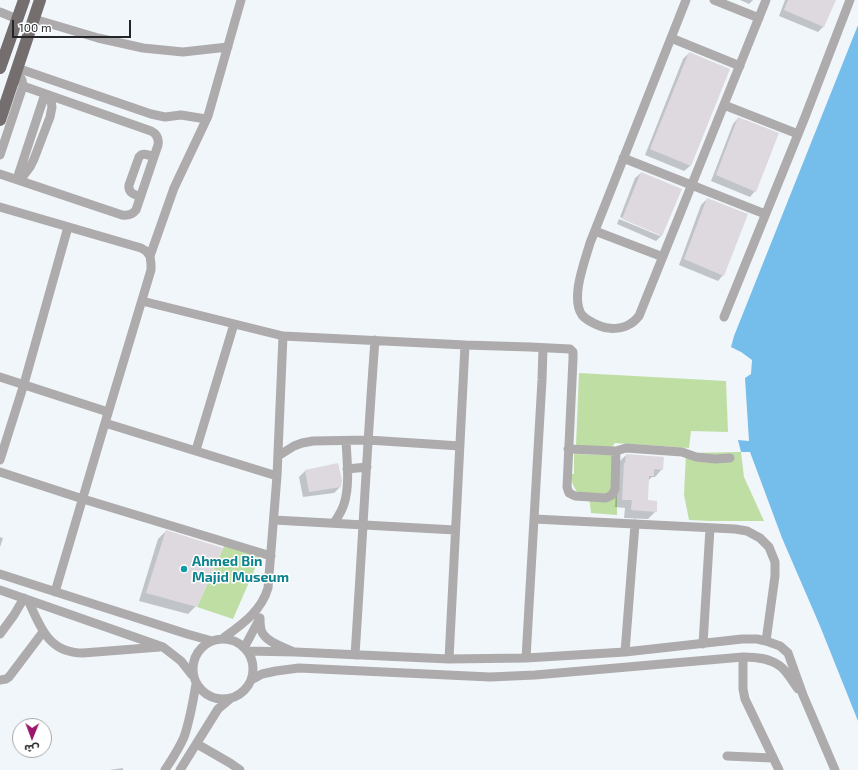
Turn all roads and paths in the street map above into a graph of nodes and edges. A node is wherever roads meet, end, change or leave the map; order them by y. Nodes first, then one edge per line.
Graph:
1 (24, 0) edge
2 (40, 0) edge
3 (242, 0) edge
4 (686, 0) edge
5 (714, 0) edge
6 (766, 0) edge
7 (850, 0) edge
8 (0, 12) edge
9 (758, 18) junction
10 (17, 19) junction
11 (34, 19) junction
12 (671, 38) junction
13 (228, 47) junction
14 (740, 66) junction
15 (0, 68) edge
16 (16, 70) junction
17 (22, 86) junction
18 (48, 95) junction
19 (724, 105) junction
20 (206, 119) junction
21 (0, 120) edge
22 (798, 134) junction
23 (0, 155) edge
24 (154, 157) junction
25 (624, 158) junction
26 (0, 174) edge
27 (18, 180) junction
28 (692, 185) junction
29 (140, 197) junction
30 (0, 207) edge
31 (765, 214) junction
32 (68, 227) junction
33 (595, 231) junction
34 (150, 256) junction
35 (663, 256) junction
36 (142, 301) junction
37 (724, 317) dead end
38 (234, 324) junction
39 (283, 336) junction
40 (375, 340) junction
41 (465, 346) junction
42 (543, 348) junction
43 (0, 377) edge
44 (24, 384) junction
45 (108, 412) junction
46 (105, 422) junction
47 (346, 440) junction
48 (368, 440) junction
49 (460, 446) junction
50 (568, 449) junction
51 (196, 450) junction
52 (616, 451) junction
53 (278, 456) junction
54 (730, 458) dead end
55 (0, 460) edge
56 (366, 467) junction
57 (347, 469) junction
58 (0, 472) edge
59 (277, 476) junction
60 (83, 499) junction
61 (534, 519) junction
62 (274, 520) junction
63 (334, 524) junction
64 (635, 524) junction
65 (364, 525) junction
66 (710, 528) junction
67 (456, 530) junction
68 (270, 556) junction
69 (0, 574) edge
70 (0, 590) edge
71 (55, 592) junction
72 (26, 599) junction
73 (261, 605) junction
74 (260, 618) junction
75 (43, 632) junction
76 (0, 634) edge
77 (222, 639) junction
78 (766, 640) junction
79 (212, 641) junction
80 (703, 644) junction
81 (689, 645) junction
82 (163, 646) junction
83 (246, 650) junction
84 (295, 652) junction
85 (625, 652) junction
86 (355, 655) junction
87 (743, 657) junction
88 (526, 658) junction
89 (448, 659) junction
90 (690, 661) junction
91 (192, 674) junction
92 (0, 680) edge
93 (251, 680) junction
94 (196, 684) junction
95 (803, 695) junction
96 (231, 698) junction
97 (197, 744) junction
98 (727, 756) dead end
99 (772, 758) junction
100 (165, 770) edge
101 (180, 770) edge
102 (240, 770) edge
103 (779, 770) edge
104 (835, 770) edge

1 - 10 main road
2 - 11 main road
3 - 13 street
4 - 12 street
5 - 9 street
6 - 9 street
7 - 22 street
8 - 10 street
9 - 14 street
10 - 15 main road
11 - 13 street
11 - 16 main road
12 - 14 street
12 - 25 street
13 - 20 street
14 - 19 street
16 - 17 street
16 - 20 street
16 - 21 main road
17 - 18 street
17 - 23 street
18 - 24 street
18 - 27 street
19 - 22 street
19 - 28 street
20 - 34 street
22 - 31 street
24 - 29 street
24 - 29 street
25 - 28 street
25 - 33 street
26 - 27 street
27 - 29 street
28 - 31 street
28 - 35 street
30 - 32 street
31 - 37 street
32 - 34 street
32 - 44 street
33 - 35 street
33 - 35 street
34 - 36 street
36 - 38 street
36 - 45 street
38 - 39 street
38 - 51 street
39 - 40 street
39 - 53 street
40 - 41 street
40 - 48 street
41 - 42 street
41 - 49 street
42 - 50 street
42 - 61 street
43 - 44 street
44 - 45 street
44 - 55 street
45 - 46 street
46 - 51 street
46 - 60 street
47 - 48 street
47 - 53 street
47 - 57 street
48 - 49 street
48 - 56 street
49 - 67 street
50 - 52 street
50 - 52 street
51 - 59 street
52 - 54 street
53 - 59 street
56 - 57 street
56 - 65 street
57 - 63 street
58 - 60 street
59 - 62 street
60 - 68 street
60 - 71 street
61 - 64 street
61 - 88 street
62 - 63 street
62 - 68 street
63 - 65 street
64 - 66 street
64 - 85 street
65 - 67 street
65 - 86 street
66 - 78 street
66 - 80 street
67 - 89 street
68 - 73 street
69 - 71 street
70 - 72 street
71 - 79 street
72 - 75 street
72 - 76 street
72 - 82 street
73 - 74 street
73 - 77 street
74 - 83 street
74 - 84 street
75 - 82 street
75 - 92 street
77 - 79 street
77 - 83 street
78 - 80 street
78 - 95 street
79 - 91 street
80 - 81 street
81 - 85 street
81 - 90 street
82 - 91 street
83 - 84 street
83 - 93 street
84 - 86 street
85 - 88 street
86 - 89 street
87 - 90 street
87 - 95 street
87 - 99 street
88 - 89 street
90 - 93 street
91 - 94 street
93 - 96 street
94 - 96 street
94 - 100 street
95 - 104 street
96 - 97 street
97 - 101 street
97 - 102 street
98 - 99 street
99 - 103 street

